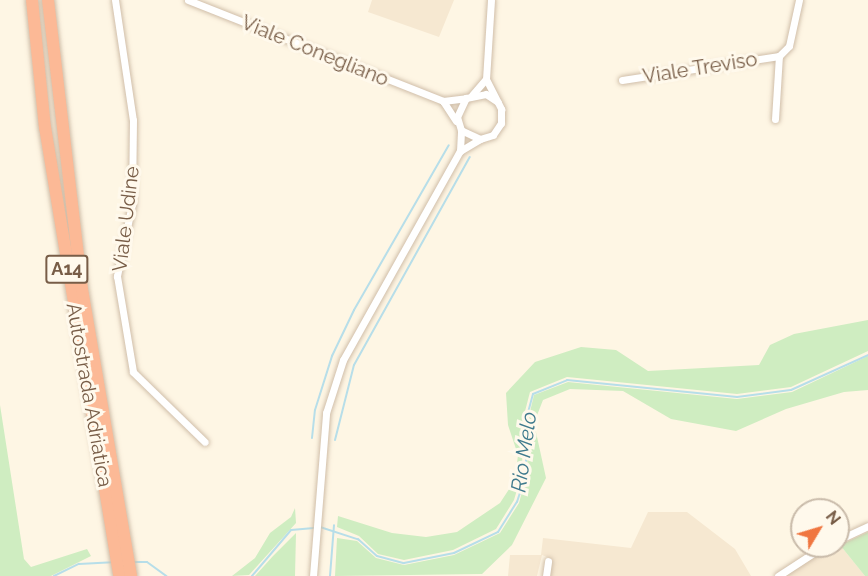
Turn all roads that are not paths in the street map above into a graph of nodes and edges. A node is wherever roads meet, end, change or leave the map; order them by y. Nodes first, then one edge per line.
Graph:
1 (32, 0) edge
2 (48, 0) edge
3 (115, 0) edge
4 (188, 0) edge
5 (491, 0) edge
6 (799, 0) edge
7 (779, 56) junction
8 (486, 79) junction
9 (622, 80) dead end
10 (469, 96) junction
11 (443, 101) junction
12 (498, 102) junction
13 (775, 118) dead end
14 (460, 127) junction
15 (480, 139) junction
16 (460, 151) junction
17 (206, 442) dead end
18 (868, 526) edge
19 (850, 534) edge
20 (806, 558) edge
21 (548, 561) dead end
22 (119, 576) edge
23 (130, 576) edge
24 (314, 576) edge
25 (546, 576) edge
26 (778, 576) edge

1 - 22 highway, Autostrada Adriatica / A14
2 - 23 highway, Autostrada Adriatica / A14
3 - 17 street, Viale Udine
4 - 11 street, Viale Conegliano
5 - 8 street
6 - 7 street, Viale Treviso
7 - 9 street, Viale Treviso
7 - 13 street, Viale Treviso
8 - 10 street
8 - 12 street
10 - 11 street, Viale Conegliano
10 - 12 street
10 - 14 street
11 - 14 street
12 - 15 street
14 - 15 street
14 - 16 street
15 - 16 street
16 - 24 street
18 - 19 street
20 - 26 street
21 - 25 street

